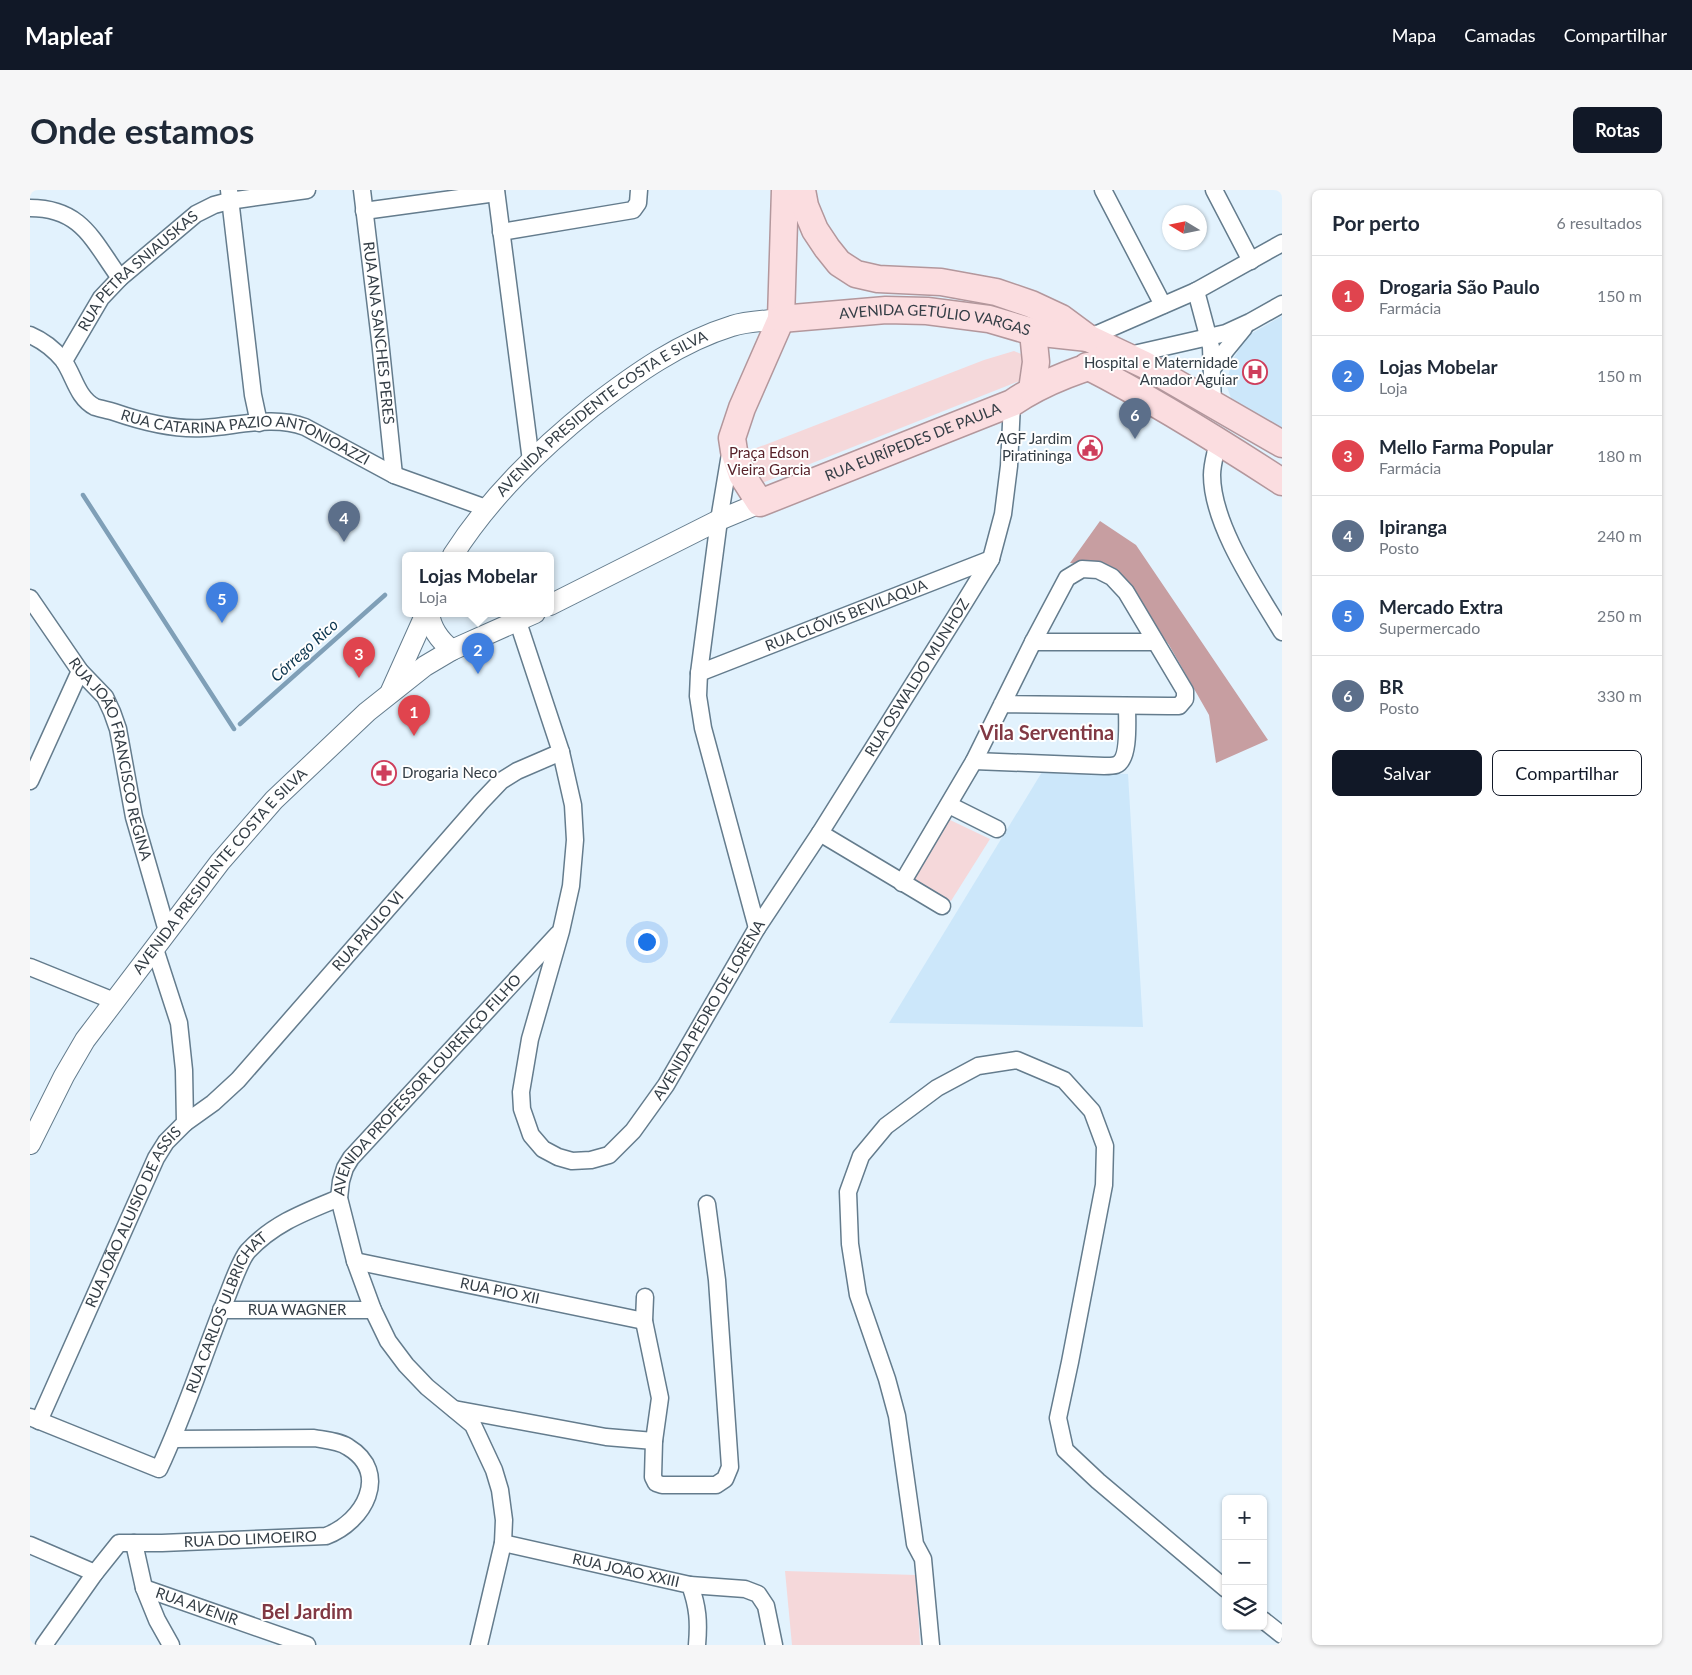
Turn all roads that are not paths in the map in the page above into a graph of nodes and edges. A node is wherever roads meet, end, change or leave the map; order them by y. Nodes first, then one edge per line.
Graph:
1 (307, 190) edge
2 (362, 190) edge
3 (786, 190) edge
4 (802, 190) edge
5 (1103, 190) edge
6 (1214, 190) edge
7 (496, 192) edge
8 (639, 194) edge
9 (229, 196) edge
10 (30, 208) edge
11 (364, 210) junction
12 (501, 232) junction
13 (1282, 243) edge
14 (1251, 261) junction
15 (120, 278) junction
16 (1196, 290) junction
17 (1282, 304) edge
18 (1163, 305) junction
19 (781, 319) junction
20 (1250, 322) junction
21 (1033, 332) junction
22 (30, 335) edge
23 (1210, 337) junction
24 (1088, 338) junction
25 (1124, 356) junction
26 (64, 361) junction
27 (1087, 366) junction
28 (1212, 370) junction
29 (1022, 397) junction
30 (1213, 405) junction
31 (259, 423) junction
32 (732, 438) junction
33 (1218, 441) junction
34 (1282, 444) edge
35 (531, 461) junction
36 (394, 475) junction
37 (1282, 482) edge
38 (760, 503) junction
39 (486, 508) junction
40 (719, 520) junction
41 (455, 552) edge
42 (991, 558) junction
43 (30, 598) edge
44 (554, 603) edge
45 (425, 617) edge
46 (428, 617) edge
47 (526, 617) edge
48 (1282, 632) edge
49 (1033, 642) junction
50 (1155, 642) junction
51 (452, 650) junction
52 (80, 671) junction
53 (699, 672) junction
54 (390, 692) junction
55 (1002, 704) junction
56 (1128, 707) junction
57 (560, 752) junction
58 (974, 761) junction
59 (30, 781) edge
60 (949, 805) junction
61 (997, 830) dead end
62 (820, 833) junction
63 (902, 883) junction
64 (942, 906) dead end
65 (757, 928) junction
66 (168, 931) junction
67 (561, 931) junction
68 (155, 950) junction
69 (30, 967) edge
70 (114, 1001) junction
71 (185, 1123) junction
72 (30, 1144) edge
73 (339, 1198) junction
74 (707, 1204) dead end
75 (355, 1261) junction
76 (644, 1297) dead end
77 (221, 1310) junction
78 (373, 1310) junction
79 (644, 1320) junction
80 (454, 1409) junction
81 (35, 1419) edge
82 (173, 1439) junction
83 (654, 1441) junction
84 (127, 1543) junction
85 (503, 1543) junction
86 (30, 1545) edge
87 (95, 1573) junction
88 (690, 1585) junction
89 (1222, 1586) edge
90 (144, 1588) junction
91 (1267, 1623) edge
92 (1282, 1635) edge
93 (44, 1645) edge
94 (171, 1645) edge
95 (307, 1645) edge
96 (479, 1645) edge
97 (698, 1645) edge
98 (774, 1645) edge
99 (931, 1645) edge

1 - 9 street, RUA PETRA SNIAUSKAS
2 - 11 street, RUA ANA SANCHES PERES
3 - 19 main road
4 - 24 main road, AVENIDA GETÚLIO VARGAS
5 - 18 street
6 - 14 street
7 - 11 street
7 - 12 street
8 - 12 street
9 - 15 street, RUA PETRA SNIAUSKAS
9 - 31 street
10 - 15 street
11 - 36 street, RUA ANA SANCHES PERES
12 - 35 street
13 - 14 street
14 - 16 street
15 - 26 street, RUA PETRA SNIAUSKAS
16 - 18 street
16 - 23 street
17 - 20 street, RUA EURÍPEDES DE PAULA
18 - 24 street
19 - 21 main road, AVENIDA GETÚLIO VARGAS
19 - 32 main road, AVENIDA PEDRO DE LORENA
19 - 35 street, AVENIDA PRESIDENTE COSTA E SILVA
20 - 23 street, RUA EURÍPEDES DE PAULA
20 - 28 street
21 - 24 main road, AVENIDA GETÚLIO VARGAS
21 - 29 main road
22 - 26 street, RUA CATARINA PAZIO ANTONIOAZZI
23 - 25 street, RUA EURÍPEDES DE PAULA
23 - 28 street
24 - 25 main road, AVENIDA GETÚLIO VARGAS
25 - 27 main road, RUA EURÍPEDES DE PAULA
25 - 30 main road, AVENIDA GETÚLIO VARGAS
26 - 31 street, RUA CATARINA PAZIO ANTONIOAZZI
27 - 29 main road, RUA EURÍPEDES DE PAULA
27 - 33 main road
28 - 30 street
29 - 38 main road, RUA EURÍPEDES DE PAULA
29 - 42 street, RUA OSWALDO MUNHOZ
30 - 34 main road, AVENIDA GETÚLIO VARGAS
31 - 36 street, RUA CATARINA PAZIO ANTONIOAZZI
32 - 38 main road, AVENIDA PEDRO DE LORENA
32 - 40 street, AVENIDA PEDRO DE LORENA
33 - 37 main road
33 - 48 street
35 - 39 street, AVENIDA PRESIDENTE COSTA E SILVA
36 - 39 street, RUA CATARINA PAZIO ANTONIOAZZI
38 - 40 street, RUA EURÍPEDES DE PAULA
39 - 41 street, AVENIDA PRESIDENTE COSTA E SILVA
40 - 44 street, RUA EURÍPEDES DE PAULA
40 - 53 street, AVENIDA PEDRO DE LORENA
42 - 53 street, RUA CLÓVIS BEVILAQUA
42 - 62 street, RUA OSWALDO MUNHOZ
43 - 52 street, RUA JOÃO FRANCISCO REGINA
45 - 54 street, AVENIDA PRESIDENTE COSTA E SILVA
46 - 51 street
47 - 51 street
47 - 57 street
49 - 50 street
49 - 50 street
49 - 55 street
50 - 56 street
51 - 54 street
52 - 59 street
52 - 66 street, RUA JOÃO FRANCISCO REGINA
53 - 65 street, AVENIDA PEDRO DE LORENA
54 - 66 street, AVENIDA PRESIDENTE COSTA E SILVA
55 - 56 street
55 - 58 street
56 - 58 street
57 - 67 street
57 - 71 street, RUA PAULO VI
58 - 60 street
60 - 61 street
60 - 63 street
62 - 63 street
62 - 65 street, RUA OSWALDO MUNHOZ
63 - 64 street
65 - 67 street, AVENIDA PEDRO DE LORENA
66 - 68 street, AVENIDA PRESIDENTE COSTA E SILVA
67 - 73 street, AVENIDA PROFESSOR LOURENÇO FILHO
68 - 70 street, AVENIDA PRESIDENTE COSTA E SILVA
68 - 71 street, RUA JOÃO ALUISIO DE ASSIS
69 - 70 street
70 - 72 street, AVENIDA PRESIDENTE COSTA E SILVA
71 - 81 street, RUA JOÃO ALUISIO DE ASSIS
73 - 75 street, AVENIDA PROFESSOR LOURENÇO FILHO
73 - 77 street, RUA CARLOS ULBRICHAT
74 - 83 street
75 - 78 street, AVENIDA PROFESSOR LOURENÇO FILHO
75 - 79 street, RUA PIO XII
76 - 79 street
77 - 78 street, RUA WAGNER
77 - 82 street, RUA CARLOS ULBRICHAT
78 - 80 street, AVENIDA PROFESSOR LOURENÇO FILHO
79 - 83 street
80 - 83 street
80 - 85 street, AVENIDA PROFESSOR LOURENÇO FILHO
81 - 82 street, RUA CARLOS ULBRICHAT
82 - 84 street, RUA DO LIMOEIRO
84 - 87 street
84 - 90 street
85 - 88 street, RUA JOÃO XXIII
85 - 96 street, AVENIDA PROFESSOR LOURENÇO FILHO
86 - 87 street
87 - 93 street
88 - 97 street, RUA JOÃO XXIII
88 - 98 street
89 - 99 street
90 - 94 street
90 - 95 street, RUA AVENIR
91 - 92 street

